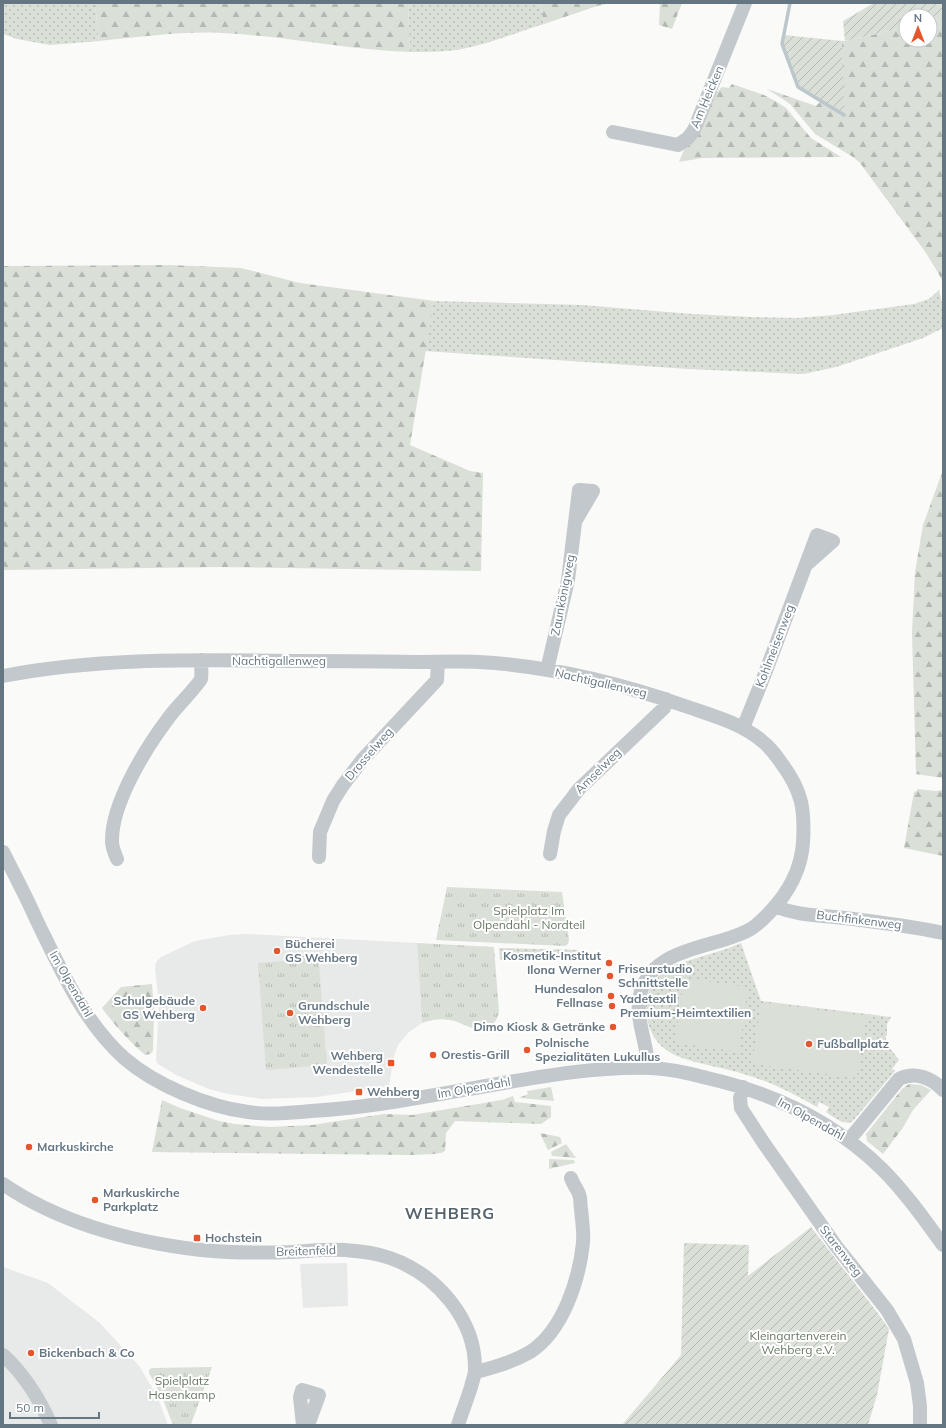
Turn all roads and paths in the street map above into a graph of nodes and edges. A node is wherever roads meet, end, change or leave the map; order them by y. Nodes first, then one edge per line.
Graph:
1 (745, 3) edge
2 (612, 132) dead end
3 (576, 520) dead end
4 (807, 564) dead end
5 (201, 660) junction
6 (438, 662) junction
7 (547, 670) junction
8 (3, 676) edge
9 (666, 700) junction
10 (743, 728) junction
11 (3, 852) edge
12 (550, 854) dead end
13 (319, 857) dead end
14 (117, 859) dead end
15 (775, 906) junction
16 (943, 933) edge
17 (648, 1068) junction
18 (743, 1087) junction
19 (943, 1090) edge
20 (849, 1140) junction
21 (571, 1178) dead end
22 (3, 1184) edge
23 (943, 1245) edge
24 (3, 1355) edge
25 (476, 1372) junction
26 (52, 1425) edge
27 (303, 1425) edge
28 (308, 1425) edge
29 (458, 1425) edge
30 (920, 1425) edge

1 - 2 street, Am Heicken
3 - 7 street, Zaunkönigweg
4 - 10 street, Kohlmeisenweg
5 - 6 street, Nachtigallenweg
5 - 8 street, Nachtigallenweg
5 - 14 street
6 - 7 street, Nachtigallenweg
6 - 13 street, Drosselweg
7 - 9 street, Nachtigallenweg
9 - 10 street, Nachtigallenweg
9 - 12 street, Amselweg
10 - 15 street, Nachtigallenweg
11 - 17 street, Im Olpendahl
15 - 16 street, Buchfinkenweg
15 - 17 street, Nachtigallenweg
17 - 18 street, Im Olpendahl
18 - 20 street, Im Olpendahl
18 - 30 street, Starenweg
19 - 20 street
20 - 23 street, Im Olpendahl
21 - 25 street
22 - 25 street, Breitenfeld
24 - 26 street
25 - 29 street, Breitenfeld
27 - 28 street

